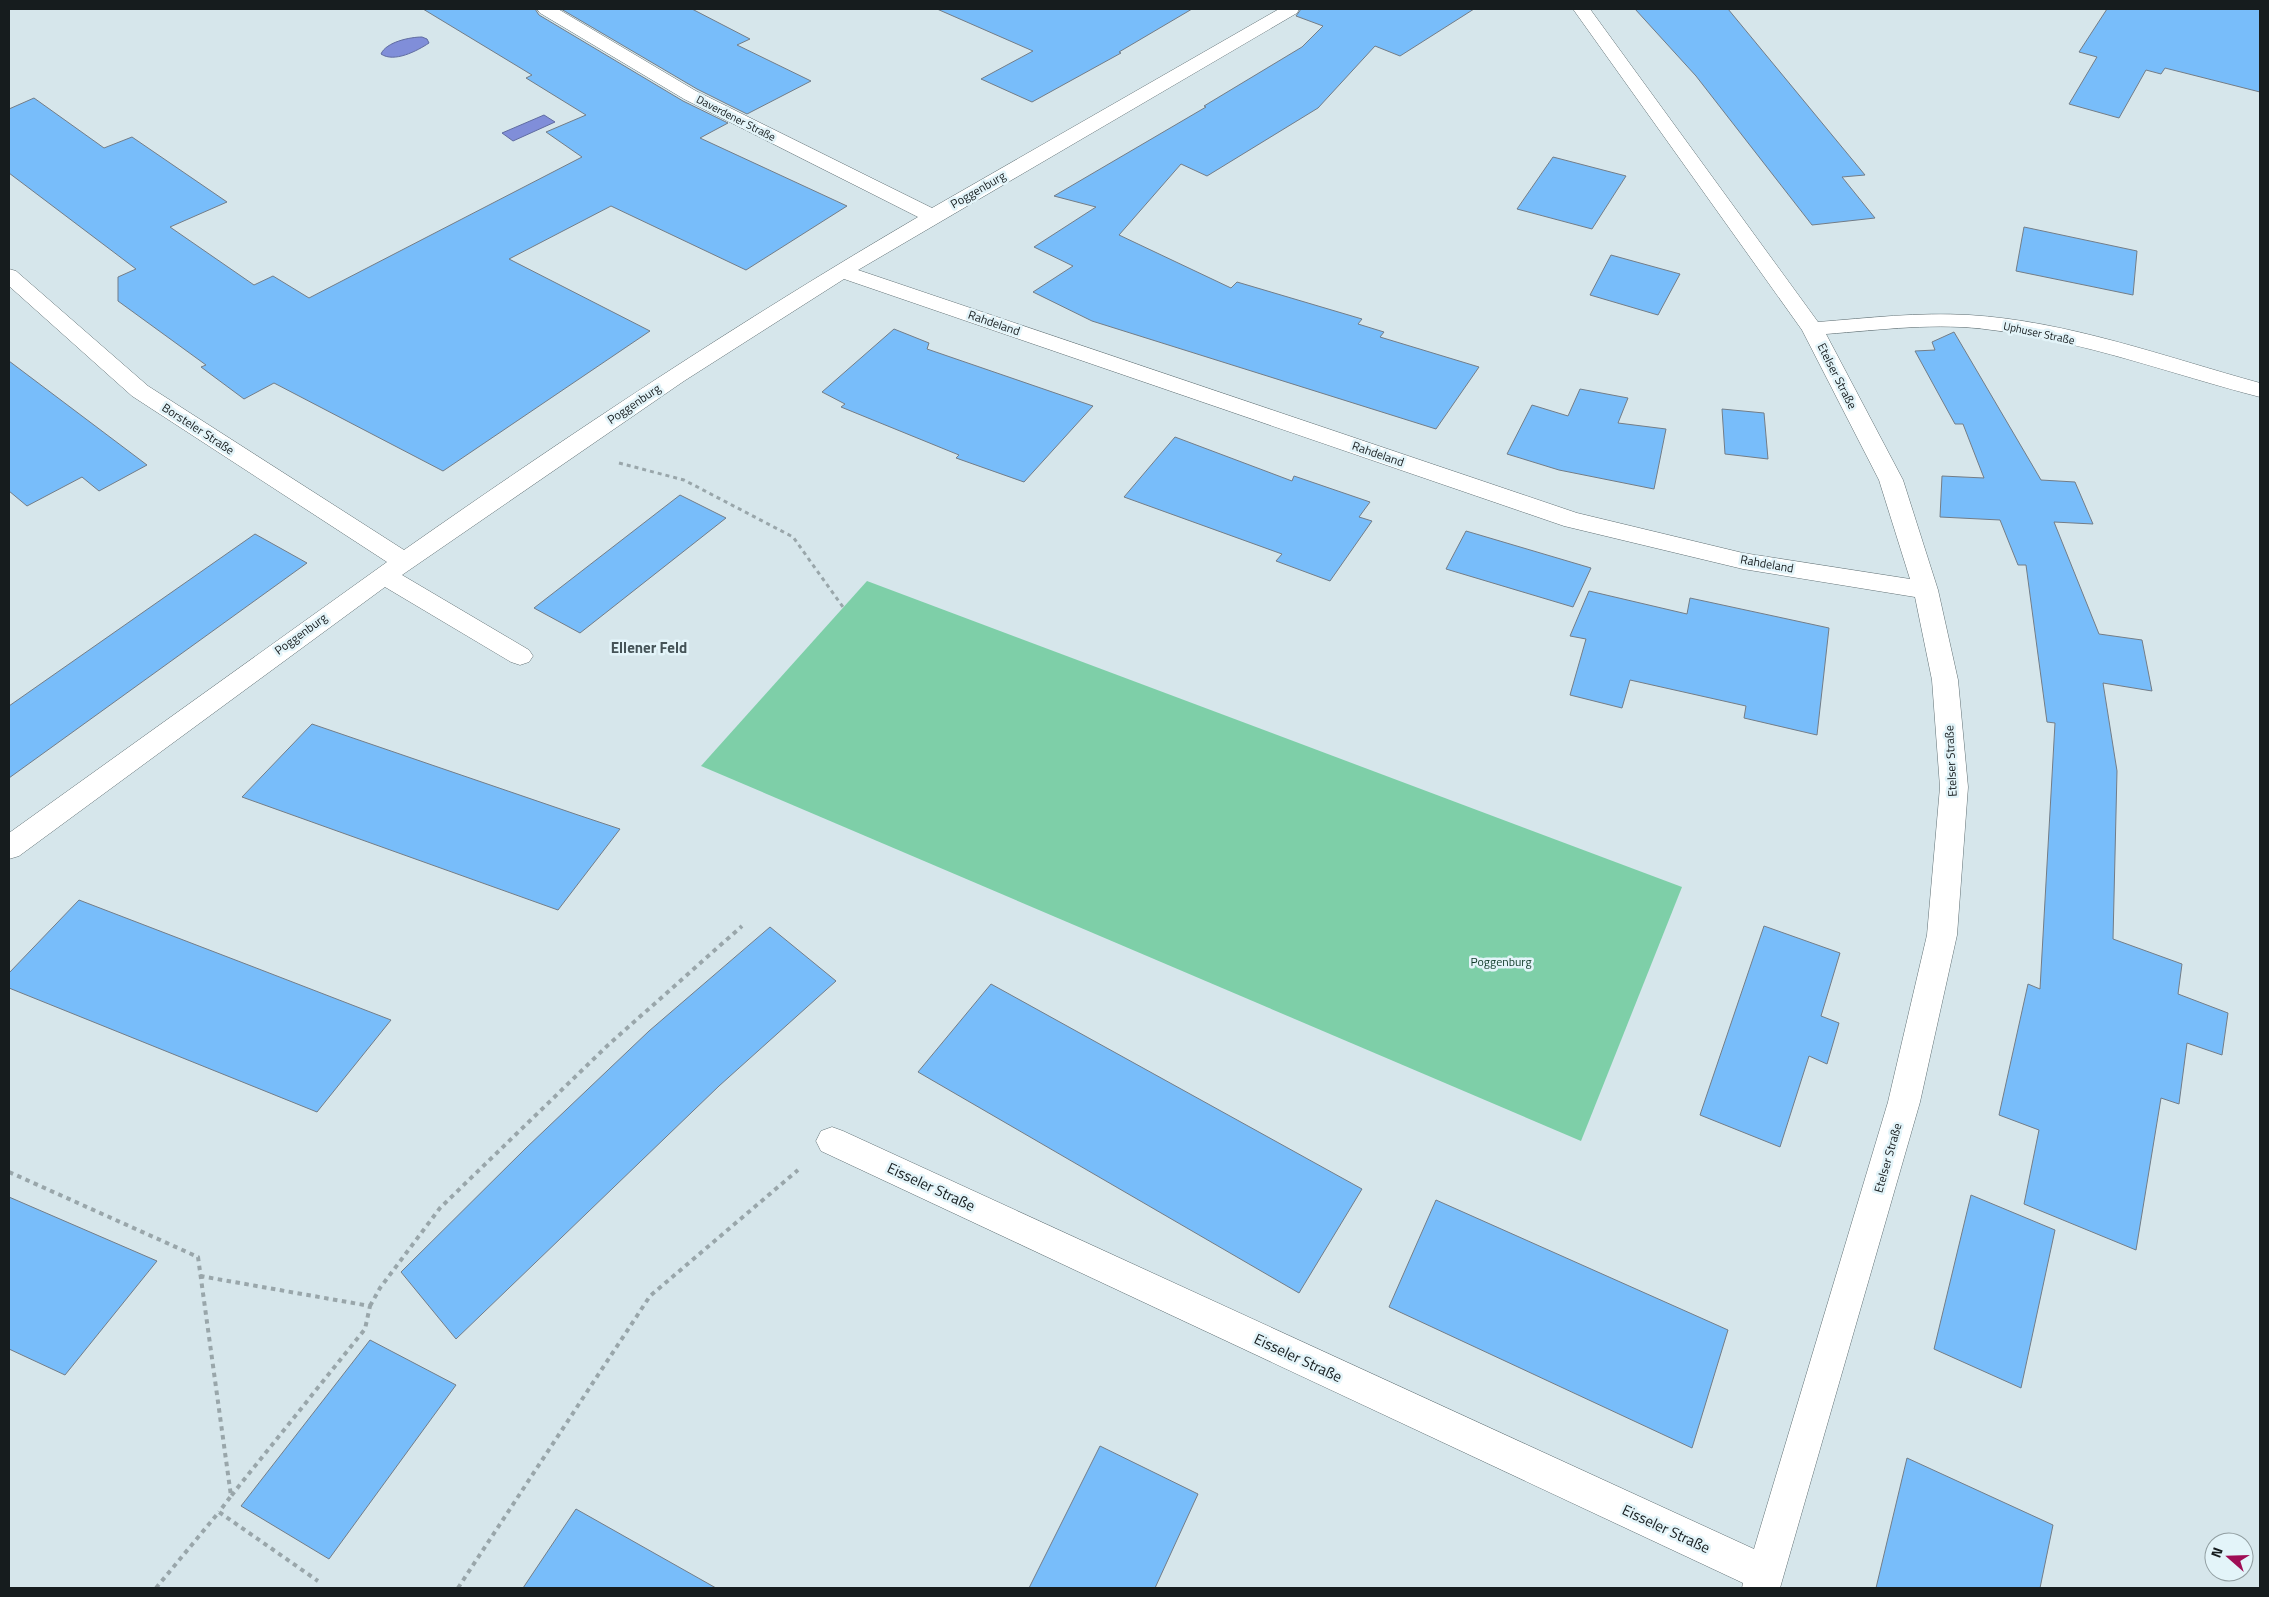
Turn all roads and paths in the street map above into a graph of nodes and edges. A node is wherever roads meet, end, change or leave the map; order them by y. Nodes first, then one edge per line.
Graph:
1 (546, 9) edge
2 (1291, 9) edge
3 (1582, 9) edge
4 (932, 216) junction
5 (842, 271) junction
6 (9, 275) edge
7 (1812, 329) junction
8 (2260, 390) edge
9 (565, 450) junction
10 (393, 568) junction
11 (1926, 590) junction
12 (843, 607) dead end
13 (520, 656) dead end
14 (9, 848) edge
15 (742, 926) dead end
16 (832, 1142) joint
17 (9, 1172) edge
18 (200, 1276) junction
19 (370, 1306) junction
20 (231, 1496) junction
21 (219, 1512) junction
22 (318, 1581) dead end
23 (1763, 1581) edge
24 (156, 1588) edge
25 (458, 1588) edge

1 - 4 street, Daverdener Straße
2 - 4 street, Poggenburg
3 - 7 street, Etelser Straße
4 - 5 street, Poggenburg
5 - 9 street, Poggenburg
5 - 11 street, Rahdeland
6 - 10 street, Borsteler Straße
7 - 8 street, Uphuser Straße
7 - 11 street, Etelser Straße
9 - 10 street, Poggenburg
9 - 12 path
10 - 13 street, Borsteler Straße
10 - 14 street, Poggenburg
11 - 23 street, Etelser Straße
15 - 19 path
16 - 23 street, Eisseler Straße
16 - 25 path
17 - 18 path
18 - 19 path
18 - 20 path
19 - 20 path
20 - 21 path
21 - 22 path
21 - 24 path

